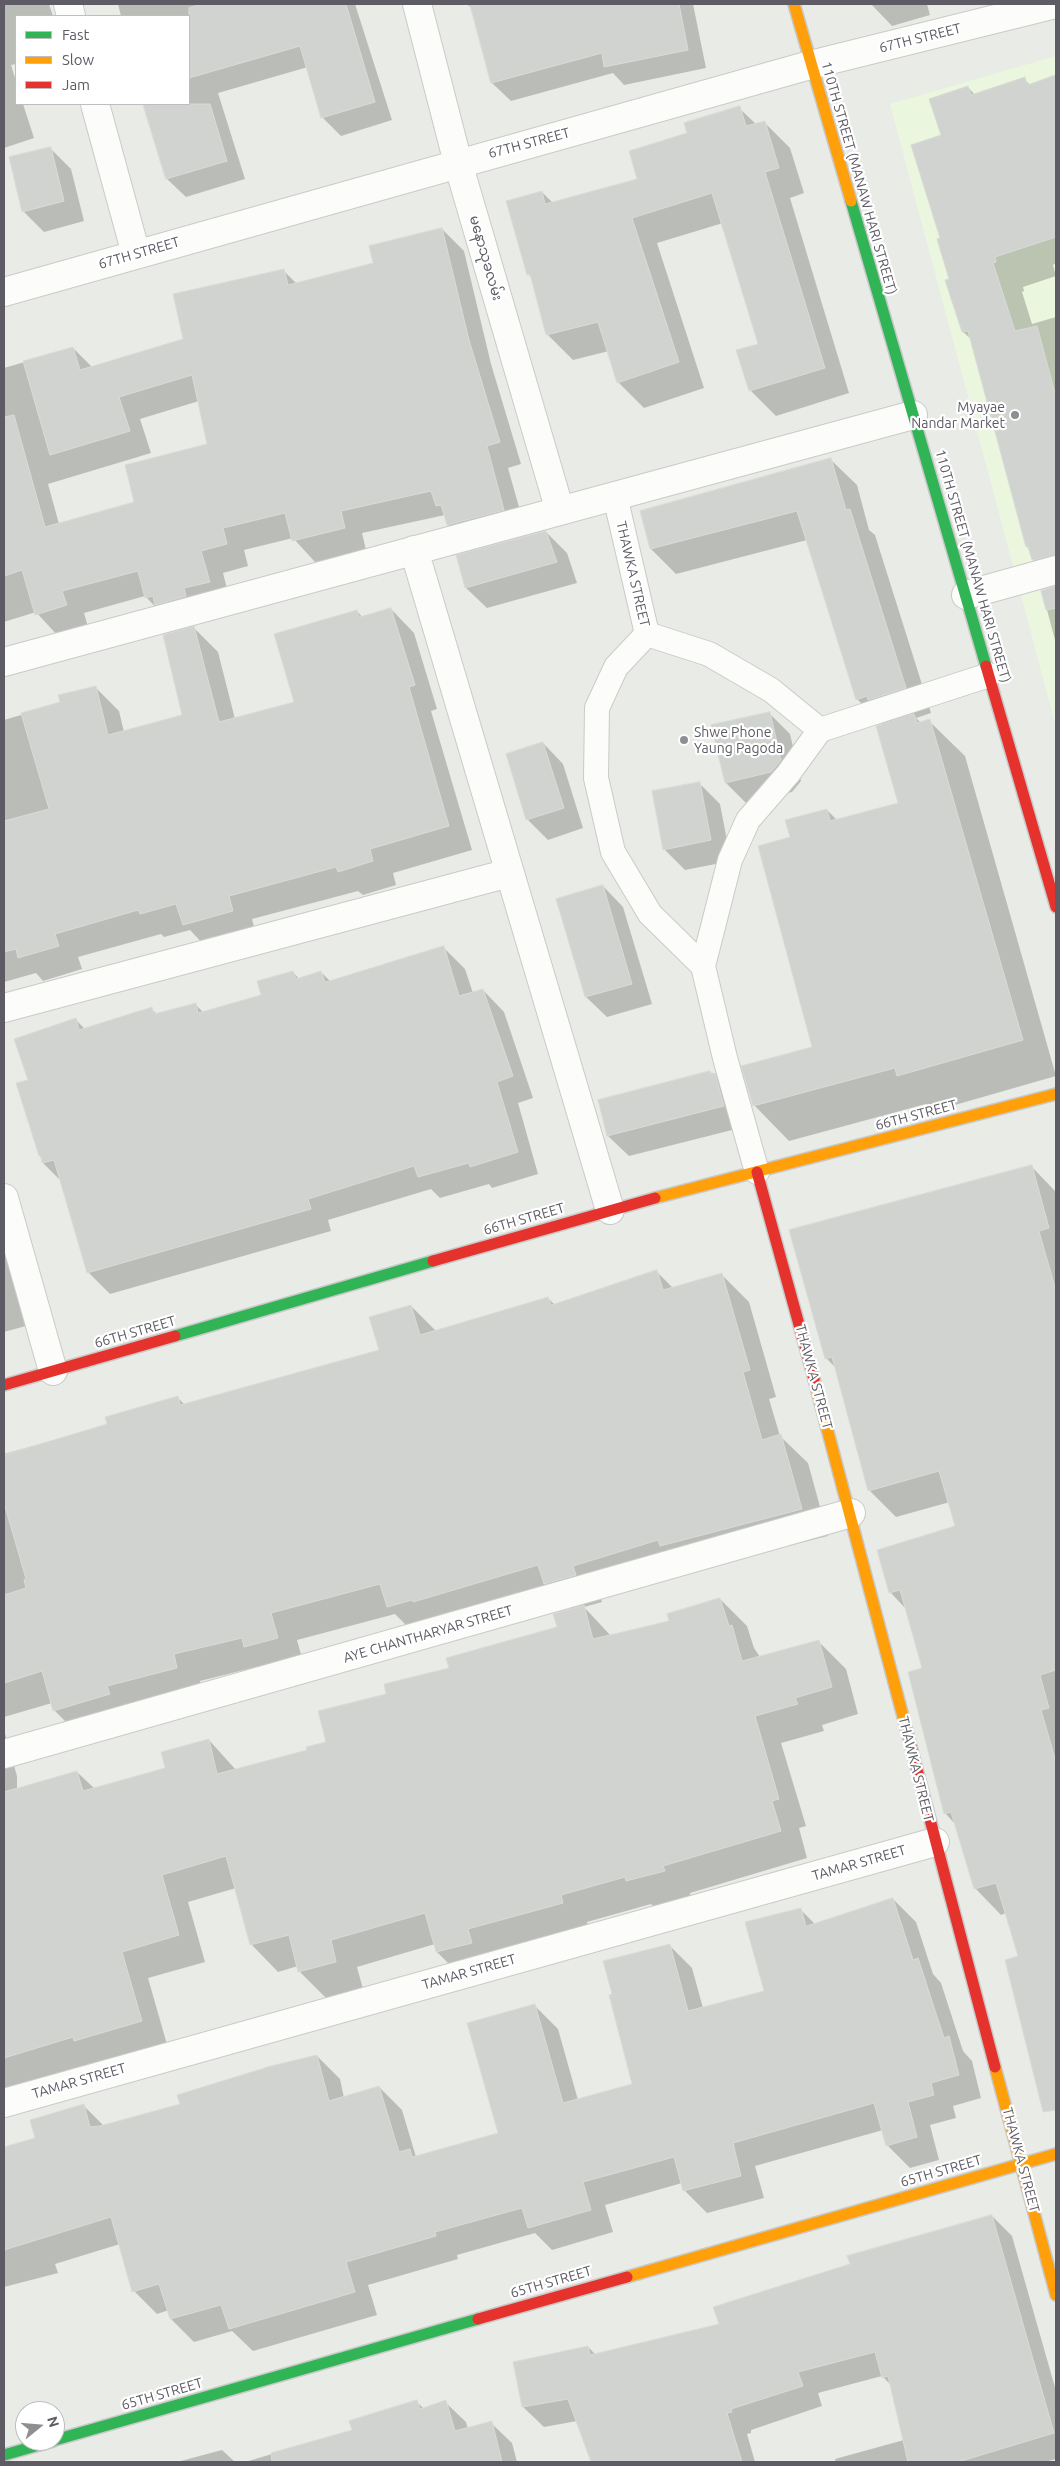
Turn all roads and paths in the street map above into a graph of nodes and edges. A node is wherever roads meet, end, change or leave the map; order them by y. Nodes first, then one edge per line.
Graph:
1 (416, 4) edge
2 (794, 4) edge
3 (1056, 4) edge
4 (810, 65) junction
5 (95, 105) edge
6 (458, 163) junction
7 (136, 254) junction
8 (4, 292) edge
9 (913, 415) junction
10 (615, 496) junction
11 (560, 511) junction
12 (414, 550) junction
13 (1056, 570) edge
14 (966, 595) junction
15 (647, 634) junction
16 (4, 662) edge
17 (989, 676) junction
18 (820, 730) junction
19 (509, 873) junction
20 (1056, 907) edge
21 (704, 966) junction
22 (4, 1008) edge
23 (1056, 1094) edge
24 (757, 1172) junction
25 (4, 1198) edge
26 (610, 1210) junction
27 (52, 1371) junction
28 (4, 1385) edge
29 (851, 1513) junction
30 (4, 1754) edge
31 (935, 1842) junction
32 (4, 2102) edge
33 (1056, 2154) edge
34 (1022, 2163) junction
35 (1056, 2295) edge
36 (65, 2438) edge
37 (18, 2451) edge
38 (4, 2455) edge

1 - 6 street, မနောသုခလမ်း
2 - 4 street, 110TH STREET (MANAW HARI STREET)
3 - 4 street, 67TH STREET
4 - 6 street, 67TH STREET
4 - 9 street, 110TH STREET (MANAW HARI STREET)
5 - 7 street
6 - 7 street, 67TH STREET
6 - 11 street, မနောသုခလမ်း
7 - 8 street, 67TH STREET
9 - 10 street
9 - 14 street, 110TH STREET (MANAW HARI STREET)
10 - 11 street
10 - 15 lane, THAWKA STREET
11 - 12 street
12 - 16 street
12 - 19 street
13 - 14 street
14 - 17 street, 110TH STREET (MANAW HARI STREET)
15 - 18 lane
15 - 21 lane, THAWKA STREET
17 - 18 lane
17 - 20 street, 110TH STREET (MANAW HARI STREET)
18 - 21 lane
19 - 22 street
19 - 26 street
21 - 24 lane, THAWKA STREET
23 - 24 street, 66TH STREET
24 - 26 street, 66TH STREET
24 - 29 street, THAWKA STREET
25 - 27 street
26 - 27 street, 66TH STREET
27 - 28 street, 66TH STREET
29 - 30 street, AYE CHANTHARYAR STREET
29 - 31 street, THAWKA STREET
31 - 32 street, TAMAR STREET
31 - 34 street, THAWKA STREET
33 - 34 street, 65TH STREET
34 - 35 street, THAWKA STREET
34 - 36 street, 65TH STREET
37 - 38 street, 65TH STREET

